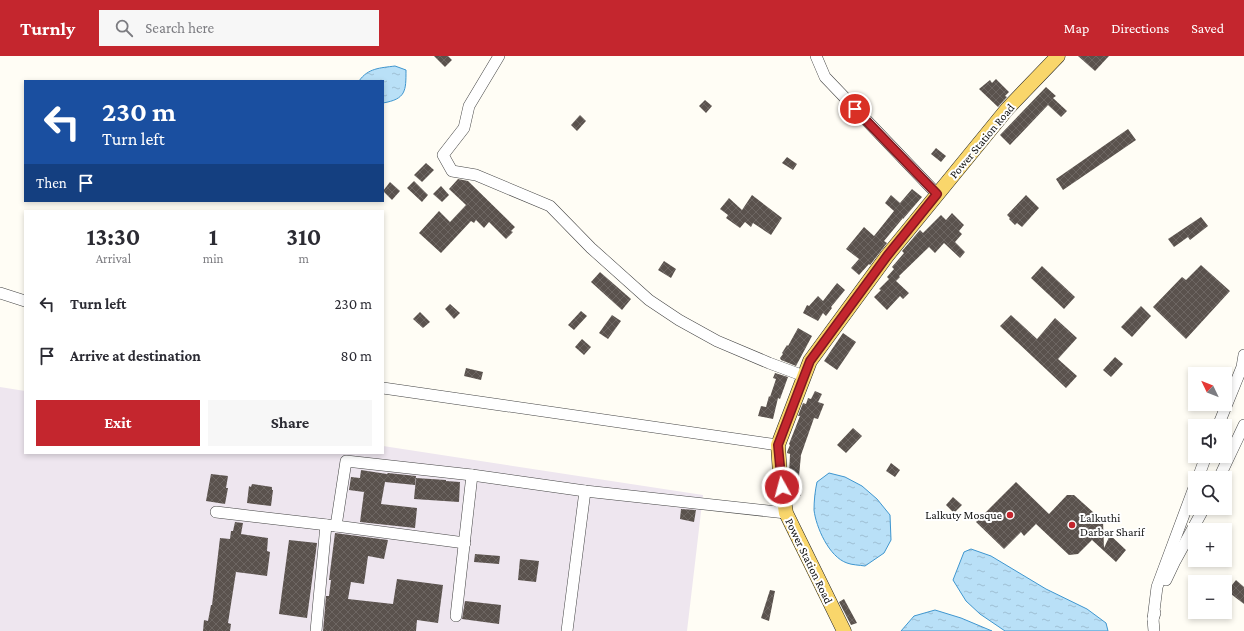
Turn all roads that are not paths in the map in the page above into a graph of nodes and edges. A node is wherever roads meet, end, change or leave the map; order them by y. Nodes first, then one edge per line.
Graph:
1 (499, 56) edge
2 (816, 56) edge
3 (1058, 56) edge
4 (937, 194) junction
5 (0, 293) edge
6 (24, 301) edge
7 (1244, 355) edge
8 (804, 376) junction
9 (384, 388) edge
10 (1221, 419) edge
11 (1244, 425) edge
12 (778, 445) junction
13 (1222, 471) edge
14 (472, 475) junction
15 (585, 491) junction
16 (1188, 504) edge
17 (216, 512) dead end
18 (786, 513) junction
19 (1200, 515) edge
20 (331, 525) junction
21 (465, 543) junction
22 (456, 616) dead end
23 (1153, 619) junction
24 (316, 631) edge
25 (567, 631) edge
26 (844, 631) edge
27 (1154, 631) edge

1 - 8 street
2 - 4 street
3 - 4 main road, Power Station Road
4 - 8 main road, Power Station Road
5 - 6 street
7 - 10 street
8 - 12 main road, Power Station Road
9 - 12 street
11 - 13 street
12 - 18 main road, Power Station Road
14 - 15 street
14 - 20 street
14 - 21 street
15 - 18 street
15 - 25 street
16 - 23 street
17 - 20 street
18 - 26 main road, Power Station Road
19 - 23 street
20 - 21 street
20 - 24 street
21 - 22 street
23 - 27 street

